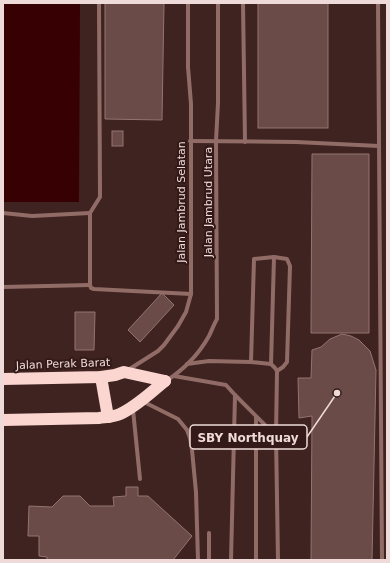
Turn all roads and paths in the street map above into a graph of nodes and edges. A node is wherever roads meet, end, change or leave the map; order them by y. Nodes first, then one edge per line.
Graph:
1 (99, 3) edge
2 (188, 3) edge
3 (218, 3) edge
4 (242, 3) edge
5 (378, 3) edge
6 (190, 141) junction
7 (216, 141) junction
8 (245, 142) junction
9 (379, 146) junction
10 (3, 213) edge
11 (90, 213) junction
12 (274, 257) junction
13 (90, 286) junction
14 (3, 288) edge
15 (191, 294) junction
16 (251, 362) junction
17 (186, 364) junction
18 (271, 364) junction
19 (277, 371) junction
20 (124, 372) junction
21 (101, 377) junction
22 (170, 378) junction
23 (3, 379) edge
24 (235, 395) junction
25 (137, 404) junction
26 (108, 417) junction
27 (256, 417) junction
28 (3, 420) edge
29 (276, 436) junction
30 (140, 479) dead end
31 (381, 529) junction
32 (387, 529) edge
33 (209, 533) dead end
34 (198, 560) edge
35 (209, 560) edge
36 (231, 560) edge
37 (256, 560) edge
38 (278, 560) edge
39 (382, 560) edge

1 - 11 lane
2 - 6 lane, Jalan Jambrud Selatan
3 - 7 lane, Jalan Jambrud Utara
4 - 8 lane
5 - 9 lane
6 - 7 lane
6 - 15 lane, Jalan Jambrud Selatan
7 - 8 lane
7 - 17 lane, Jalan Jambrud Utara
8 - 9 lane
9 - 31 lane
10 - 11 lane
11 - 13 lane
12 - 16 lane
12 - 18 lane
12 - 19 lane
13 - 14 lane
13 - 15 lane
15 - 20 lane, Jalan Jambrud Selatan
16 - 17 lane
16 - 18 lane
17 - 22 lane, Jalan Jambrud Utara
18 - 19 lane
19 - 29 lane
20 - 21 highway, Jalan Perak Barat
20 - 22 highway
21 - 23 highway, Jalan Perak Barat
21 - 26 highway
22 - 24 lane
22 - 25 highway
24 - 27 lane
24 - 36 lane
25 - 26 highway
25 - 30 lane
25 - 34 lane
26 - 28 highway
27 - 29 lane
27 - 37 lane
29 - 38 lane
31 - 32 lane
31 - 39 lane
33 - 35 lane

